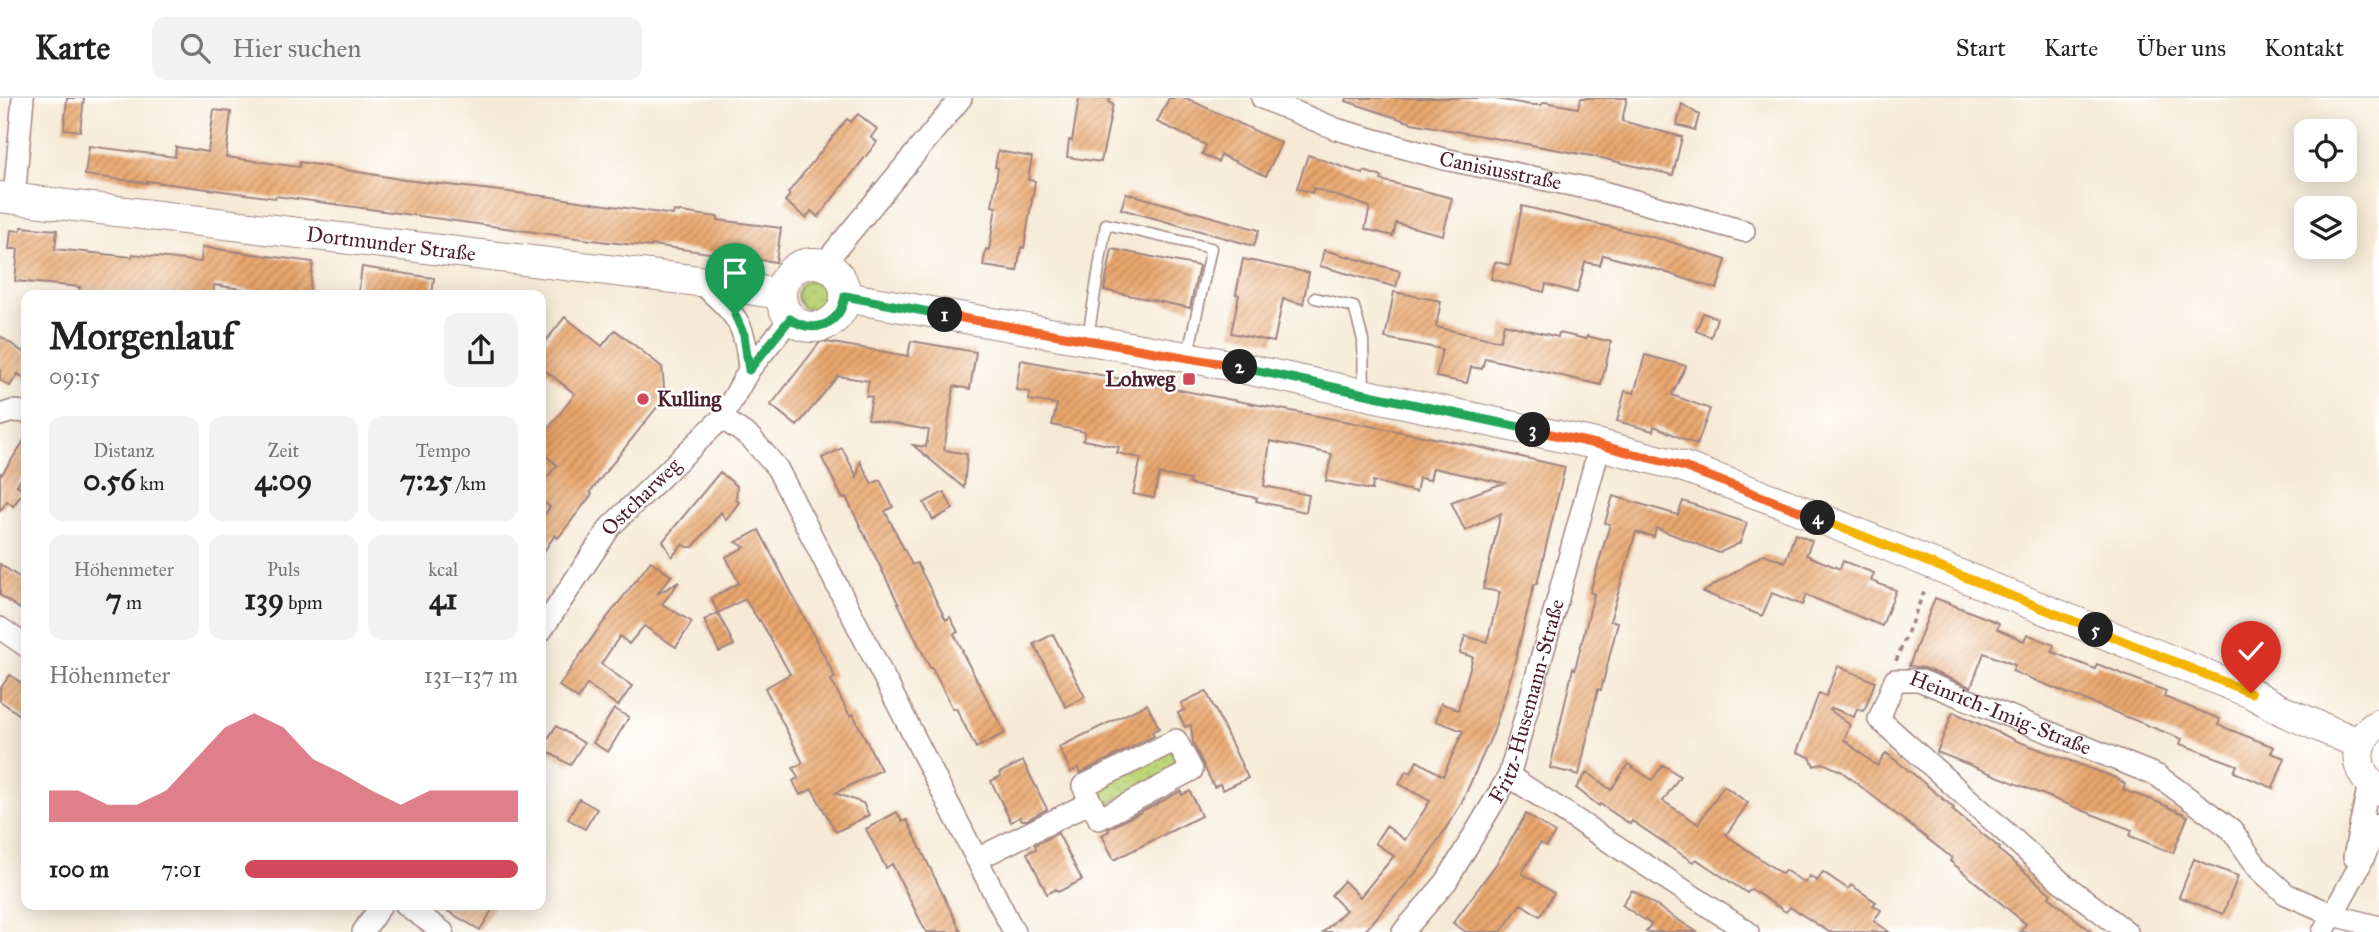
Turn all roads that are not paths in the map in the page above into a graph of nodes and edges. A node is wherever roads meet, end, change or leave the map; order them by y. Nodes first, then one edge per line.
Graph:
1 (23, 98) edge
2 (961, 98) edge
3 (1262, 98) edge
4 (7, 197) edge
5 (1744, 231) dead end
6 (823, 265) junction
7 (699, 281) junction
8 (845, 296) junction
9 (1315, 298) dead end
10 (785, 306) junction
11 (1087, 340) junction
12 (1187, 357) junction
13 (749, 370) junction
14 (1364, 394) junction
15 (21, 412) edge
16 (0, 415) edge
17 (722, 418) junction
18 (1600, 445) junction
19 (546, 624) edge
20 (0, 628) edge
21 (21, 643) edge
22 (2369, 734) edge
23 (1509, 776) junction
24 (2374, 787) edge
25 (1091, 802) junction
26 (2379, 824) edge
27 (977, 859) junction
28 (2347, 886) junction
29 (378, 910) edge
30 (413, 910) edge
31 (2329, 923) edge
32 (2379, 927) edge
33 (363, 932) edge
34 (443, 932) edge
35 (1014, 932) edge
36 (1403, 932) edge
37 (1748, 932) edge
38 (2127, 932) edge

1 - 4 street
2 - 6 street
3 - 5 street, Canisiusstraße
4 - 7 main road, Dortmunder Straße
6 - 8 main road
6 - 10 main road
7 - 10 main road, Dortmunder Straße
7 - 13 street
8 - 10 main road, Dortmunder Straße
8 - 11 main road
9 - 14 lane
10 - 13 street, Ostcharweg
11 - 12 main road
11 - 12 lane
12 - 14 main road
13 - 17 street, Ostcharweg
14 - 18 main road
15 - 16 street
17 - 19 street, Ostcharweg
17 - 27 street
18 - 22 main road
18 - 23 street, Fritz-Husemann-Straße
20 - 21 street
22 - 24 main road
23 - 36 street, Fritz-Husemann-Straße
23 - 37 street
24 - 28 street
25 - 25 street
25 - 27 street
26 - 28 street
27 - 35 street
28 - 31 street
29 - 33 street
30 - 34 street
31 - 32 street, Heinrich-Imig-Straße
31 - 38 street, Heinrich-Imig-Straße

